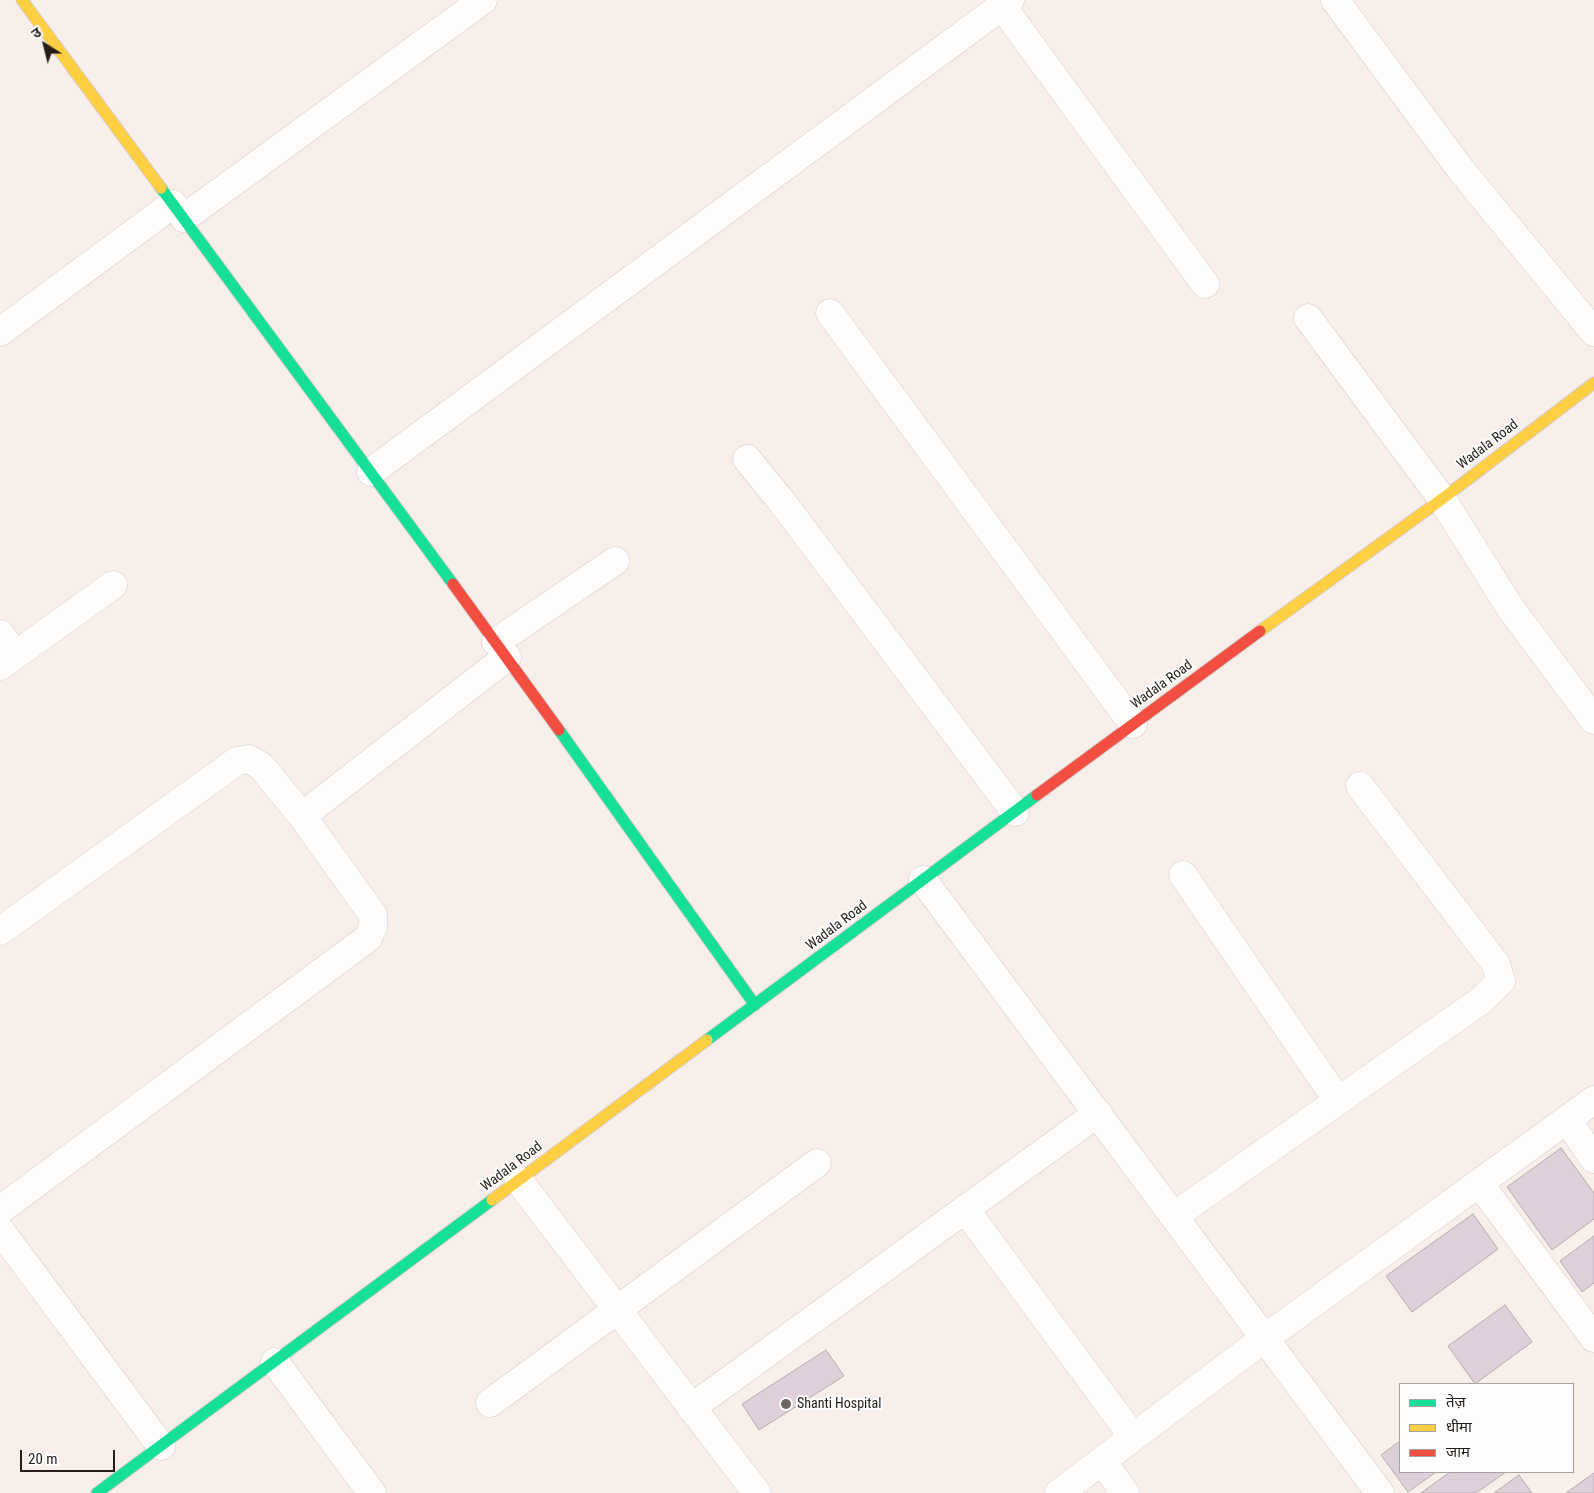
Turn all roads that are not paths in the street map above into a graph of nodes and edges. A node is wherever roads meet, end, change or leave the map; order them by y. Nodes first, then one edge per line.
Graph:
1 (22, 0) edge
2 (483, 0) edge
3 (1335, 0) edge
4 (1006, 3) edge
5 (178, 211) junction
6 (1205, 284) dead end
7 (830, 313) dead end
8 (1308, 318) dead end
9 (0, 332) edge
10 (1594, 332) edge
11 (1594, 383) edge
12 (748, 459) dead end
13 (370, 472) junction
14 (1442, 499) junction
15 (615, 561) dead end
16 (113, 585) dead end
17 (501, 650) junction
18 (5, 652) edge
19 (1594, 720) edge
20 (1133, 724) junction
21 (1360, 786) dead end
22 (1015, 812) junction
23 (302, 816) junction
24 (1183, 875) dead end
25 (923, 880) junction
26 (0, 932) edge
27 (755, 1005) junction
28 (1594, 1100) edge
29 (1338, 1101) junction
30 (1098, 1113) junction
31 (1567, 1120) junction
32 (1594, 1159) edge
33 (817, 1163) dead end
34 (519, 1181) junction
35 (1479, 1183) junction
36 (965, 1209) junction
37 (0, 1210) edge
38 (1174, 1216) junction
39 (0, 1230) edge
40 (618, 1311) junction
41 (1265, 1338) junction
42 (1594, 1338) edge
43 (275, 1362) junction
44 (490, 1403) dead end
45 (691, 1408) junction
46 (1133, 1437) junction
47 (160, 1446) junction
48 (1102, 1460) junction
49 (97, 1493) edge
50 (372, 1493) edge
51 (757, 1493) edge
52 (1059, 1493) edge
53 (1125, 1493) edge
54 (1380, 1493) edge

1 - 5 street
2 - 5 street
3 - 10 street
4 - 6 street
4 - 13 street
5 - 9 street
5 - 13 street
7 - 20 street
8 - 14 street
11 - 14 street, Wadala Road
12 - 22 street
13 - 17 street
14 - 19 street
14 - 20 street, Wadala Road
15 - 17 street
16 - 18 street
17 - 23 street
17 - 27 street
20 - 22 street, Wadala Road
21 - 29 street
22 - 25 street, Wadala Road
23 - 26 street
23 - 37 street
24 - 29 street
25 - 27 street, Wadala Road
25 - 30 street
27 - 34 street, Wadala Road
28 - 31 street
29 - 38 street
30 - 36 street
30 - 38 street
31 - 32 street
31 - 35 street
33 - 40 street
34 - 40 street
34 - 43 street, Wadala Road
35 - 41 street
35 - 42 street
36 - 45 street
36 - 46 street
38 - 41 street
39 - 47 street
40 - 44 street
40 - 45 street
41 - 46 street
41 - 54 street
43 - 47 street, Wadala Road
43 - 50 street
45 - 51 street
46 - 48 street
47 - 49 street, Wadala Road
48 - 52 street
48 - 53 street

